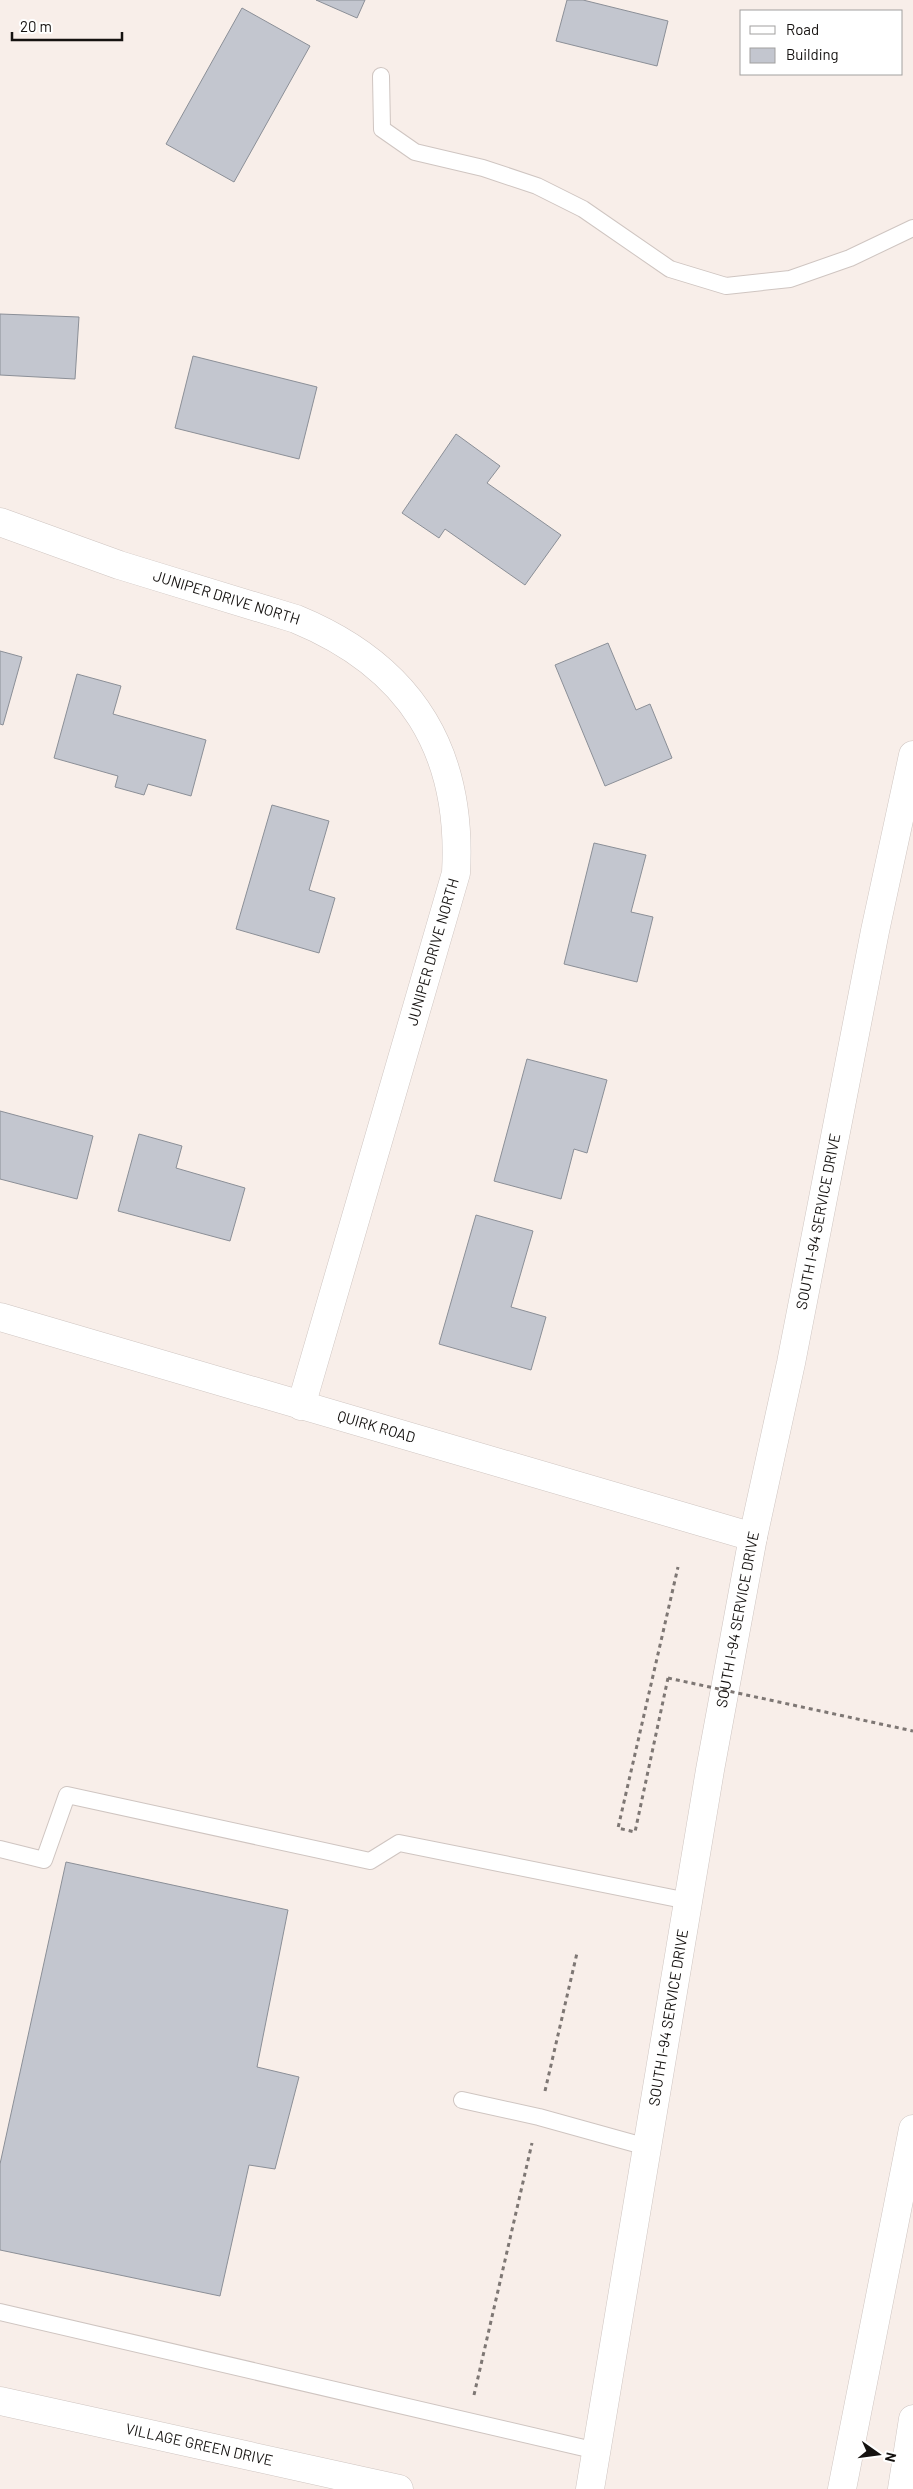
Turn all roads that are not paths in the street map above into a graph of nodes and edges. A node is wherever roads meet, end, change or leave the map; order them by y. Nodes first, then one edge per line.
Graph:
1 (381, 76) dead end
2 (913, 228) edge
3 (0, 522) edge
4 (913, 755) edge
5 (0, 1317) edge
6 (300, 1406) junction
7 (753, 1537) junction
8 (0, 1849) edge
9 (688, 1901) junction
10 (462, 2100) dead end
11 (913, 2129) edge
12 (647, 2147) junction
13 (0, 2312) edge
14 (0, 2400) edge
15 (913, 2419) edge
16 (597, 2451) junction
17 (399, 2489) edge
18 (590, 2489) edge
19 (842, 2489) edge
20 (902, 2489) edge

1 - 2 lane
3 - 6 main road, JUNIPER DRIVE NORTH
4 - 7 main road, SOUTH I-94 SERVICE DRIVE
5 - 6 main road, QUIRK ROAD
6 - 7 main road, QUIRK ROAD
7 - 9 main road, SOUTH I-94 SERVICE DRIVE
8 - 9 lane
9 - 12 main road, SOUTH I-94 SERVICE DRIVE
10 - 12 lane
11 - 19 main road
12 - 16 main road, SOUTH I-94 SERVICE DRIVE
13 - 16 lane
14 - 17 main road, VILLAGE GREEN DRIVE
15 - 20 main road
16 - 18 main road, SOUTH I-94 SERVICE DRIVE

